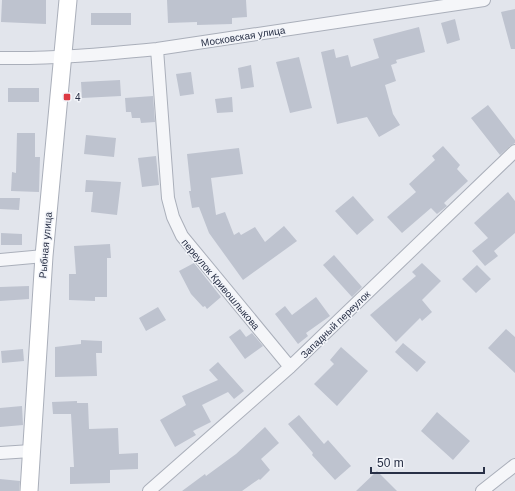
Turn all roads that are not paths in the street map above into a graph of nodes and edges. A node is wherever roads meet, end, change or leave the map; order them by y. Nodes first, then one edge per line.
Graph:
1 (68, 0) edge
2 (484, 0) edge
3 (157, 49) junction
4 (62, 57) junction
5 (0, 58) edge
6 (515, 151) edge
7 (44, 256) junction
8 (0, 260) edge
9 (290, 367) junction
10 (31, 451) junction
11 (0, 453) edge
12 (515, 465) edge
13 (29, 491) edge
14 (149, 491) edge
15 (482, 491) edge

1 - 4 street, Рыбная улица
2 - 3 street, Московская улица
3 - 4 street, Московская улица
3 - 9 street, переулок Кривошлыкова
4 - 5 street, Московская улица
4 - 7 street, Рыбная улица
6 - 9 street, Западный переулок
7 - 8 street
7 - 10 street, Рыбная улица
9 - 14 street, Западный переулок
10 - 11 street
10 - 13 street, Рыбная улица
12 - 15 street

